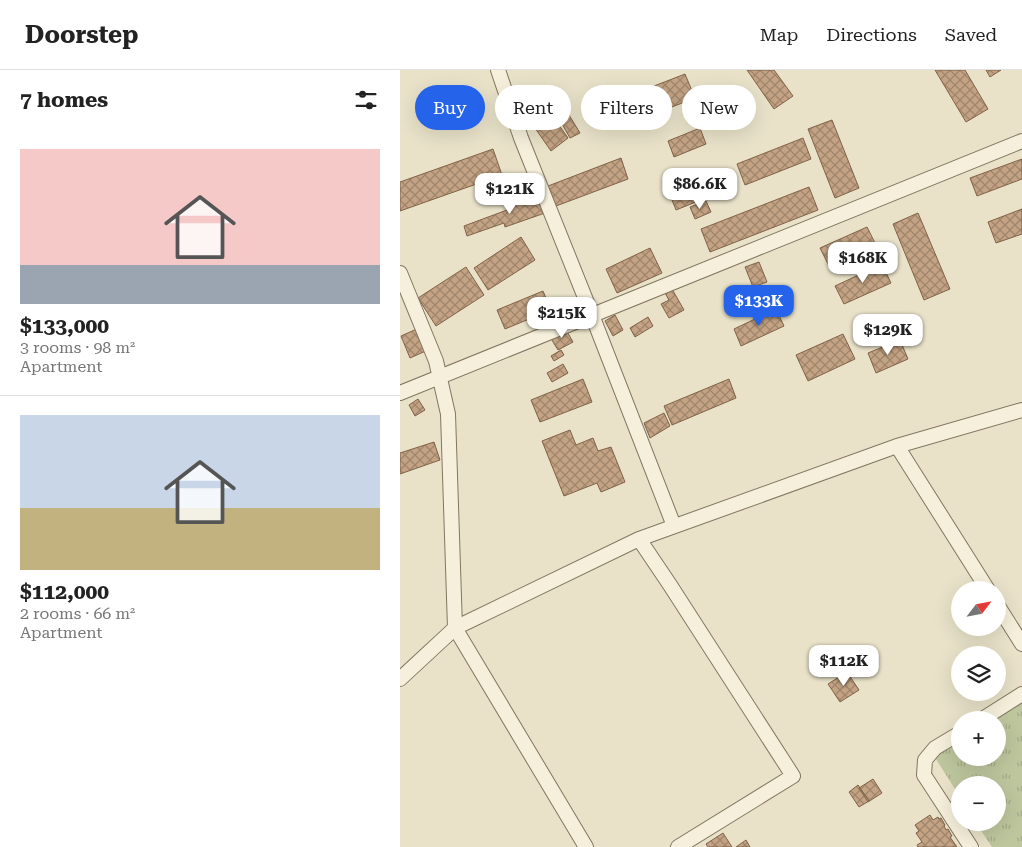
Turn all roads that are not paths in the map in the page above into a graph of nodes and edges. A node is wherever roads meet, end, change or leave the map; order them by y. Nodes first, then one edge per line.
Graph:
1 (498, 70) edge
2 (1022, 141) edge
3 (400, 273) edge
4 (592, 315) junction
5 (400, 393) edge
6 (1022, 410) edge
7 (897, 446) junction
8 (674, 526) junction
9 (639, 539) junction
10 (982, 581) edge
11 (1006, 619) edge
12 (455, 628) junction
13 (1022, 644) edge
14 (400, 679) edge
15 (1022, 694) edge
16 (995, 711) edge
17 (951, 738) edge
18 (586, 847) edge
19 (678, 847) edge
20 (971, 847) edge

1 - 4 street
2 - 4 street
3 - 12 street
4 - 5 street
4 - 8 street
6 - 7 street
7 - 8 street
7 - 10 street
8 - 9 street
9 - 12 street
9 - 19 street
11 - 13 street
12 - 14 street
12 - 18 street
15 - 16 street
17 - 20 street

